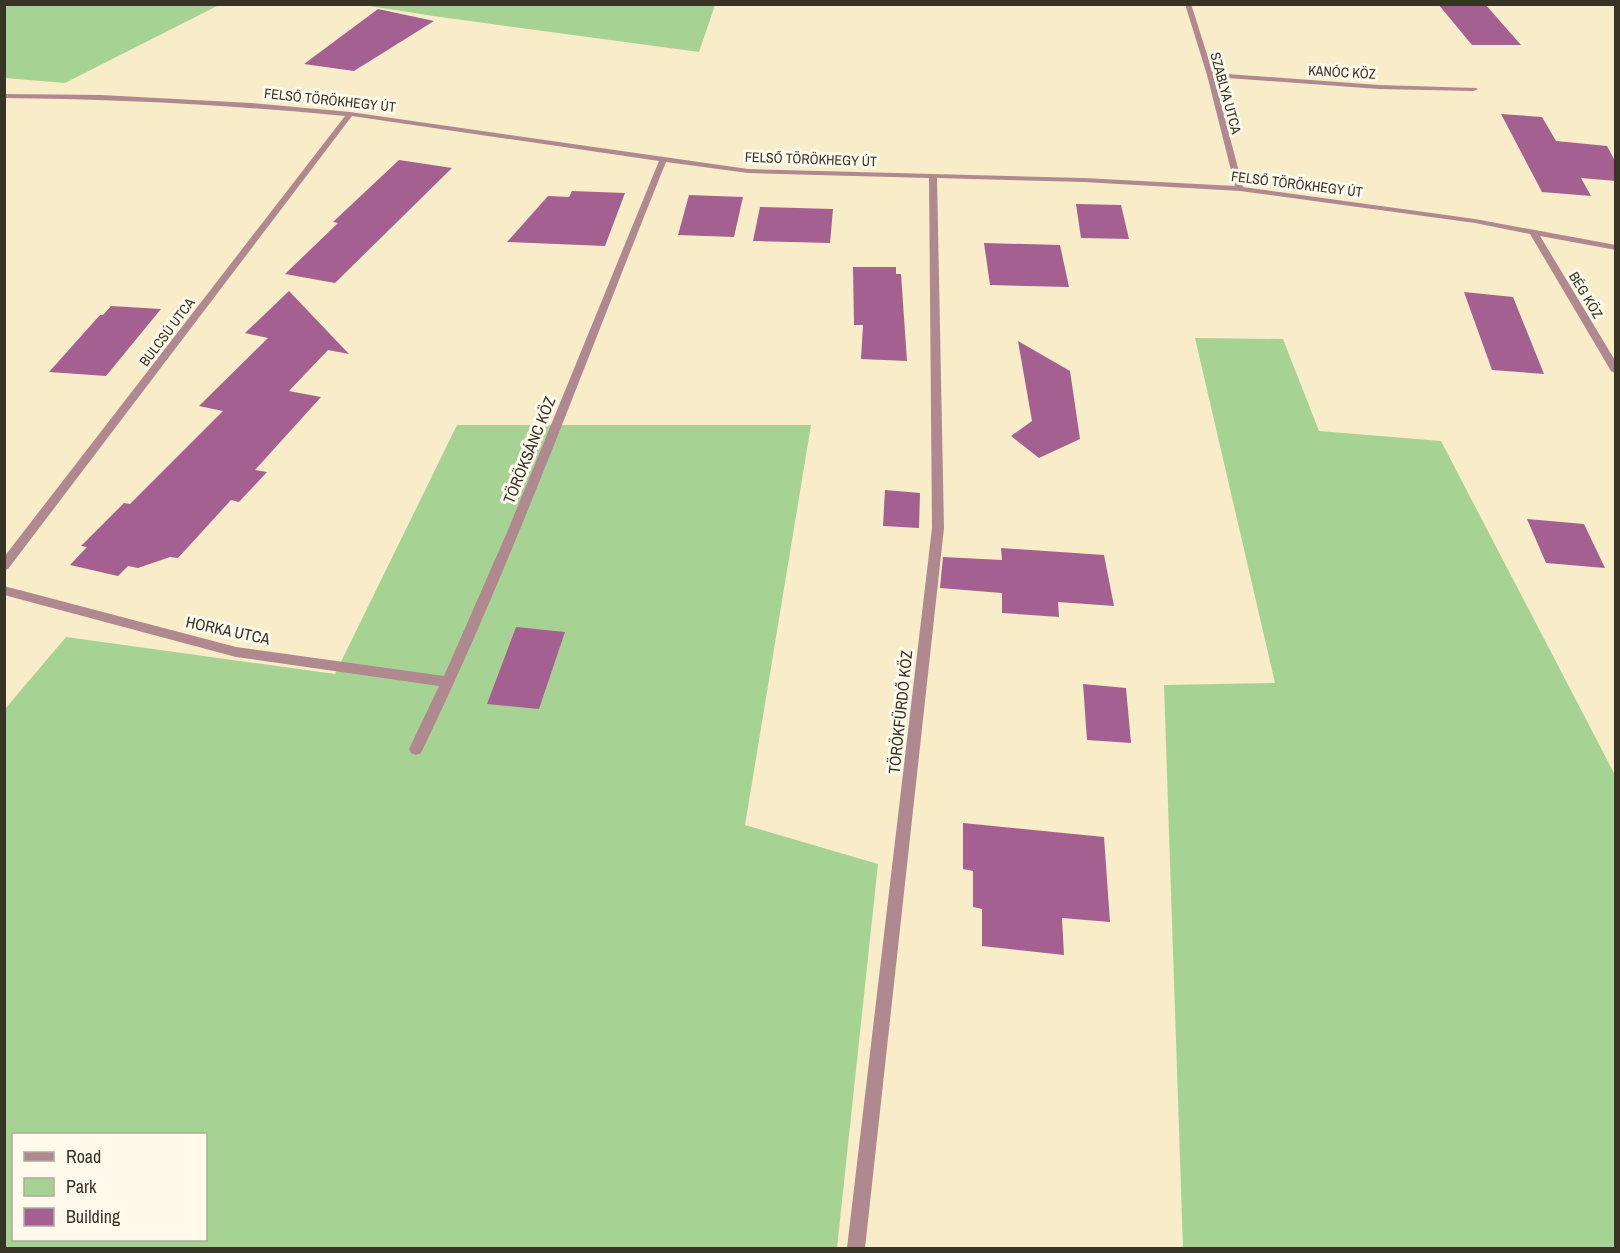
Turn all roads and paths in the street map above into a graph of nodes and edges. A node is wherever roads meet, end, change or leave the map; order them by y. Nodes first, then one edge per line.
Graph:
1 (1188, 4) edge
2 (1210, 75) junction
3 (1474, 89) dead end
4 (4, 96) edge
5 (350, 114) junction
6 (663, 160) junction
7 (933, 178) junction
8 (1240, 189) junction
9 (1534, 233) junction
10 (1616, 248) edge
11 (1616, 371) edge
12 (4, 566) edge
13 (4, 590) edge
14 (448, 682) junction
15 (416, 748) dead end
16 (856, 1248) edge

1 - 2 street, SZABLYA UTCA
2 - 3 street, KANÓC KÖZ
2 - 8 street, SZABLYA UTCA
4 - 5 street, FELSŐ TÖRÖKHEGY ÚT
5 - 6 street, FELSŐ TÖRÖKHEGY ÚT
5 - 12 street, BULCSÚ UTCA
6 - 7 street, FELSŐ TÖRÖKHEGY ÚT
6 - 14 street, TÖRÖKSÁNC KÖZ
7 - 8 street, FELSŐ TÖRÖKHEGY ÚT
7 - 16 street, TÖRÖKFÜRDŐ KÖZ
8 - 9 street, FELSŐ TÖRÖKHEGY ÚT
9 - 10 street, FELSŐ TÖRÖKHEGY ÚT
9 - 11 street, BÉG KÖZ
13 - 14 street, HORKA UTCA
14 - 15 street, TÖRÖKSÁNC KÖZ

